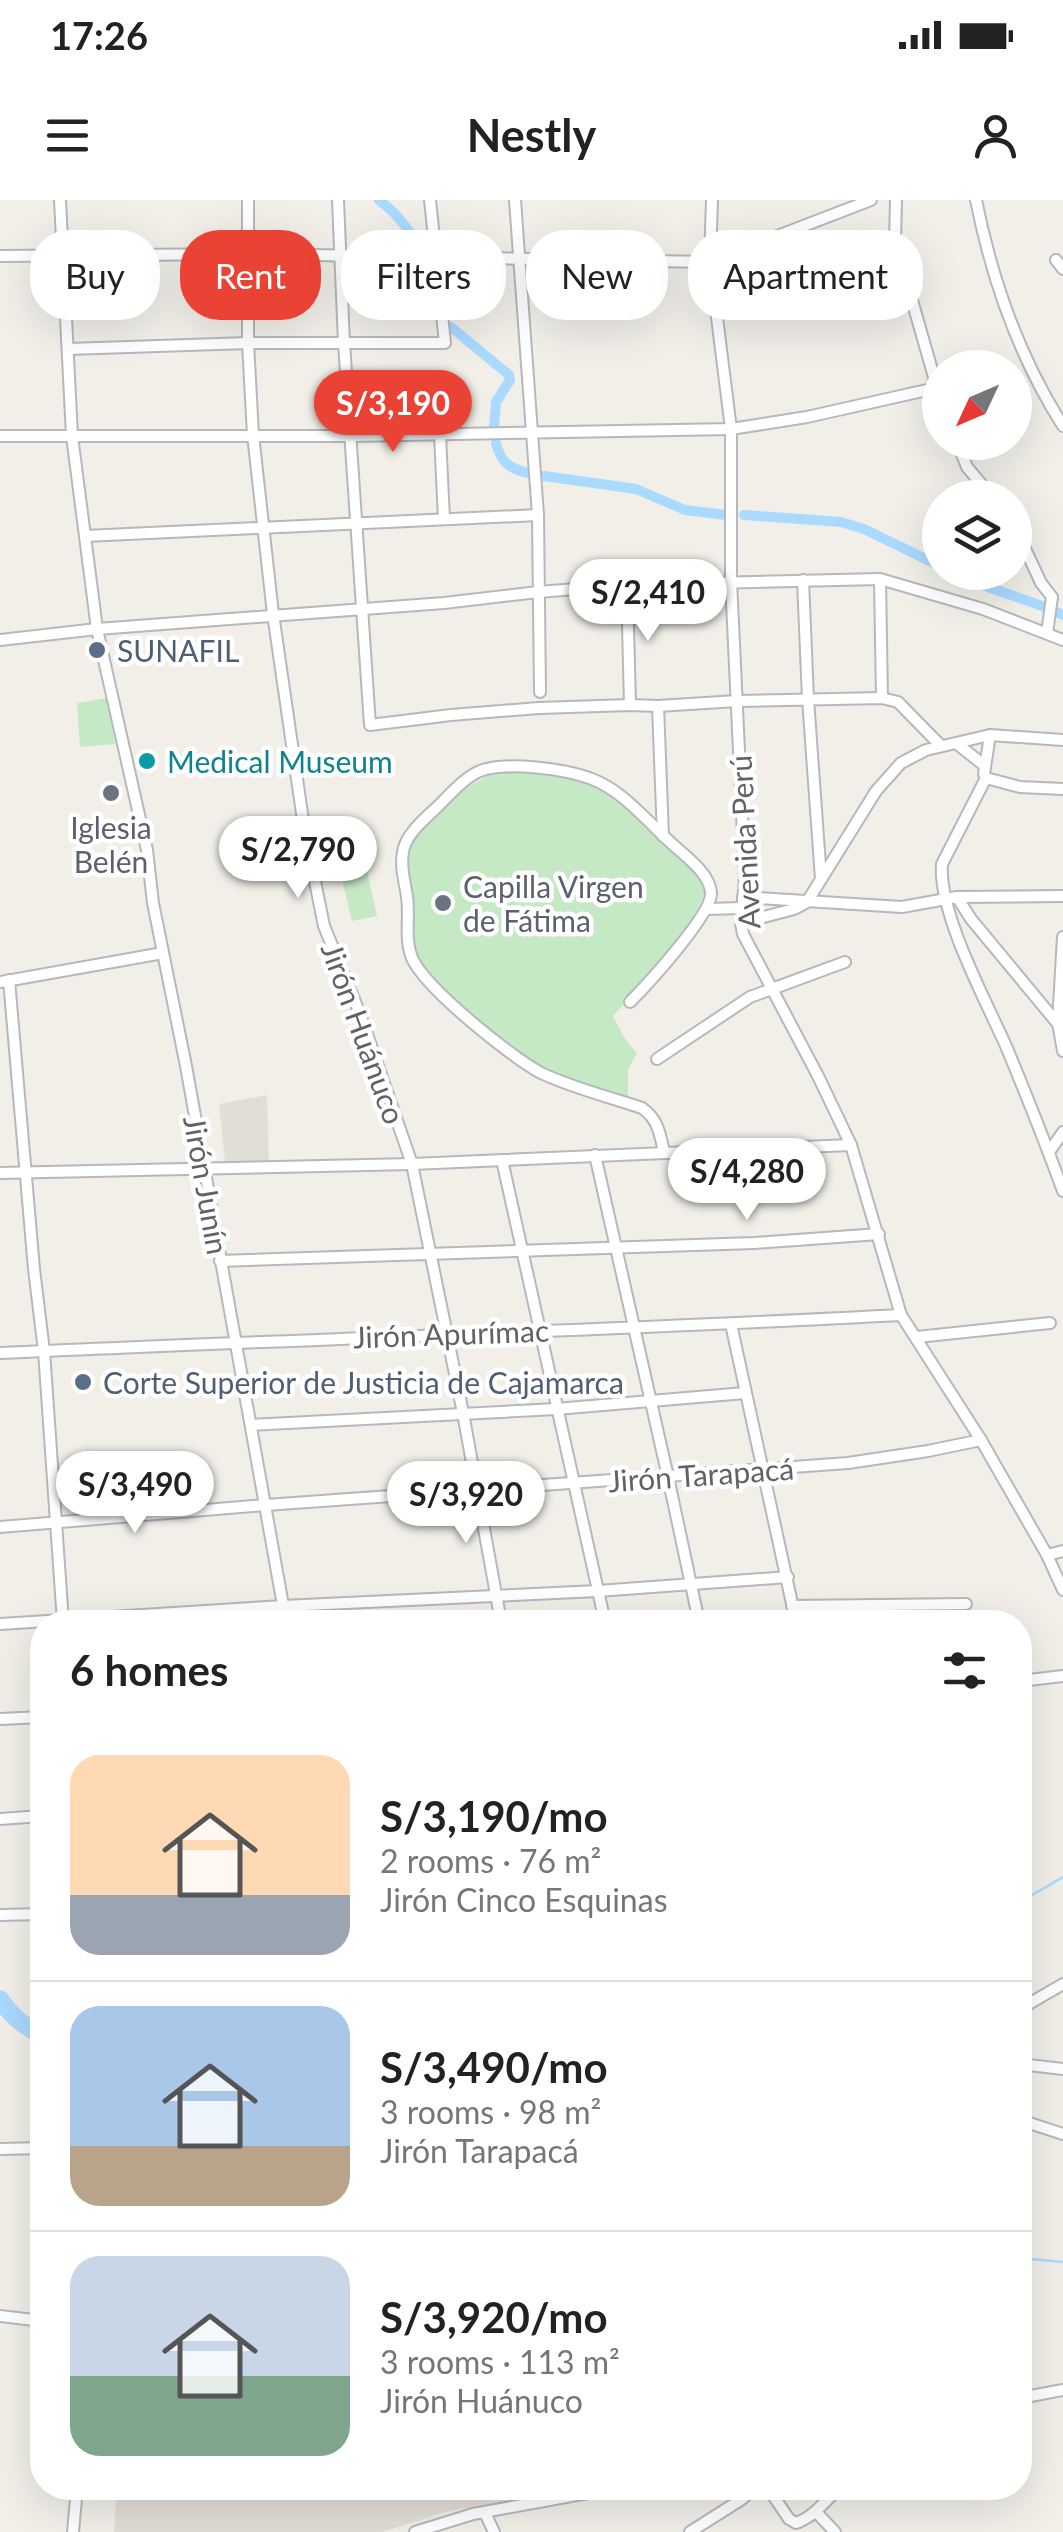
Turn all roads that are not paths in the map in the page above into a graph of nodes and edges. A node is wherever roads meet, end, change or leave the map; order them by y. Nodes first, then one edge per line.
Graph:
1 (60, 200) edge
2 (248, 200) edge
3 (338, 200) edge
4 (430, 200) edge
5 (515, 200) edge
6 (712, 200) edge
7 (871, 200) edge
8 (896, 200) edge
9 (976, 200) edge
10 (61, 230) edge
11 (249, 230) edge
12 (433, 230) edge
13 (711, 230) edge
14 (786, 230) edge
15 (0, 256) edge
16 (30, 256) edge
17 (321, 256) edge
18 (340, 256) junction
19 (506, 258) edge
20 (521, 259) junction
21 (688, 262) edge
22 (66, 320) edge
23 (248, 320) edge
24 (443, 320) edge
25 (717, 320) edge
26 (248, 343) junction
27 (344, 343) junction
28 (68, 349) junction
29 (926, 350) edge
30 (922, 396) edge
31 (1063, 426) edge
32 (731, 429) junction
33 (532, 432) junction
34 (253, 435) junction
35 (440, 435) junction
36 (0, 436) edge
37 (72, 436) junction
38 (350, 436) junction
39 (538, 515) junction
40 (444, 519) junction
41 (356, 524) junction
42 (262, 526) junction
43 (84, 536) junction
44 (1032, 563) edge
45 (803, 580) junction
46 (880, 580) junction
47 (731, 581) junction
48 (627, 585) junction
49 (538, 592) junction
50 (1056, 602) edge
51 (362, 608) junction
52 (273, 614) junction
53 (97, 629) junction
54 (1048, 630) junction
55 (0, 640) edge
56 (1063, 640) edge
57 (540, 692) dead end
58 (882, 698) junction
59 (808, 699) junction
60 (738, 701) junction
61 (630, 705) junction
62 (658, 706) junction
63 (990, 735) junction
64 (1063, 740) edge
65 (956, 743) junction
66 (942, 746) junction
67 (986, 772) junction
68 (1063, 789) edge
69 (664, 836) junction
70 (821, 880) junction
71 (1063, 896) edge
72 (951, 897) junction
73 (806, 902) junction
74 (742, 903) junction
75 (707, 908) junction
76 (741, 923) junction
77 (1063, 936) edge
78 (162, 953) junction
79 (845, 962) dead end
80 (4, 981) edge
81 (772, 988) junction
82 (630, 1002) dead end
83 (1061, 1026) edge
84 (1063, 1051) edge
85 (657, 1058) dead end
86 (1063, 1132) edge
87 (850, 1145) junction
88 (664, 1152) junction
89 (1049, 1152) junction
90 (595, 1155) junction
91 (502, 1160) junction
92 (412, 1164) junction
93 (204, 1168) junction
94 (0, 1173) edge
95 (25, 1174) junction
96 (1063, 1191) edge
97 (879, 1234) junction
98 (616, 1247) junction
99 (522, 1251) junction
100 (431, 1254) junction
101 (220, 1261) junction
102 (901, 1314) junction
103 (1050, 1323) dead end
104 (730, 1324) junction
105 (634, 1328) junction
106 (539, 1330) junction
107 (447, 1333) junction
108 (917, 1338) junction
109 (234, 1342) junction
110 (44, 1351) junction
111 (0, 1353) edge
112 (745, 1393) junction
113 (650, 1402) junction
114 (556, 1409) junction
115 (463, 1413) junction
116 (250, 1426) junction
117 (981, 1440) junction
118 (764, 1470) junction
119 (668, 1476) junction
120 (574, 1483) junction
121 (477, 1492) junction
122 (266, 1505) junction
123 (57, 1522) junction
124 (0, 1527) edge
125 (1063, 1550) edge
126 (1047, 1555) junction
127 (788, 1577) junction
128 (690, 1585) junction
129 (598, 1590) junction
130 (1063, 1590) edge
131 (495, 1594) junction
132 (966, 1604) dead end
133 (282, 1606) junction
134 (792, 1606) junction
135 (62, 1610) edge
136 (227, 1610) edge
137 (283, 1610) edge
138 (498, 1610) edge
139 (602, 1610) edge
140 (696, 1610) edge
141 (793, 1610) edge
142 (30, 1623) edge
143 (0, 1624) edge
144 (1063, 1676) edge
145 (1032, 1680) edge
146 (30, 1717) edge
147 (0, 1718) edge
148 (30, 1817) edge
149 (0, 1818) edge
150 (30, 1914) edge
151 (0, 1915) edge
152 (1063, 1984) edge
153 (1032, 2002) edge
154 (1032, 2065) edge
155 (1063, 2069) edge
156 (1032, 2124) edge
157 (1063, 2134) edge
158 (0, 2148) edge
159 (30, 2148) edge
160 (0, 2316) edge
161 (30, 2320) edge
162 (1063, 2390) edge
163 (1032, 2396) edge
164 (75, 2500) edge
165 (552, 2500) edge
166 (740, 2500) edge
167 (776, 2500) edge
168 (828, 2500) edge
169 (816, 2512) junction
170 (484, 2513) junction
171 (436, 2528) edge
172 (72, 2532) edge
173 (415, 2532) edge
174 (494, 2532) edge
175 (690, 2532) edge
176 (835, 2532) edge

1 - 10 street, Jirón Junín
2 - 11 street, Jirón Huánuco
3 - 18 street
4 - 12 street
5 - 20 street
6 - 13 street, Avenida Perú
7 - 14 street
8 - 29 street
9 - 31 street
15 - 16 street
17 - 18 street
18 - 27 street
19 - 20 street
20 - 21 street
20 - 33 street
22 - 28 street, Jirón Junín
23 - 26 street, Jirón Huánuco
24 - 27 street
25 - 32 street, Avenida Perú
26 - 27 street
26 - 28 street
26 - 34 street, Jirón Huánuco
27 - 38 street
28 - 37 street, Jirón Junín
30 - 32 street
32 - 33 street
32 - 47 street, Avenida Perú
33 - 35 street
33 - 39 street
34 - 37 street
34 - 38 street
34 - 42 street, Jirón Huánuco
35 - 38 street
35 - 40 street
36 - 37 street
37 - 43 street, Jirón Junín
38 - 41 street
39 - 40 street
39 - 49 street
40 - 41 street
41 - 42 street
41 - 51 street
42 - 43 street
42 - 52 street, Jirón Huánuco
43 - 53 street, Jirón Junín
44 - 50 street
45 - 46 street
45 - 47 street
45 - 59 street
46 - 54 street
46 - 58 street
47 - 48 street
47 - 60 street, Avenida Perú
48 - 49 street
48 - 61 street
49 - 51 street
49 - 57 street
50 - 54 street
51 - 52 street
51 - 61 street
52 - 53 street
52 - 92 street, Jirón Huánuco
53 - 55 street
53 - 78 street, Jirón Junín
54 - 56 street
58 - 59 street
58 - 66 street
59 - 60 street
59 - 70 street
60 - 62 street
60 - 74 street, Avenida Perú
61 - 62 street
62 - 69 street
63 - 64 street
63 - 65 street
63 - 67 street
65 - 66 street
65 - 67 street
66 - 70 street
67 - 68 street
67 - 72 street
69 - 75 street
69 - 88 street
70 - 73 street
71 - 72 street
72 - 73 street
72 - 83 street
72 - 89 street
73 - 74 street
73 - 76 street
74 - 75 street
74 - 76 street, Avenida Perú
75 - 82 street
76 - 81 street, Avenida Perú
77 - 83 street
78 - 80 street
78 - 93 street, Jirón Junín
79 - 81 street
80 - 95 street
81 - 85 street
81 - 87 street, Avenida Perú
83 - 84 street
86 - 89 street
87 - 88 street
87 - 97 street, Avenida Perú
88 - 90 street
89 - 96 street
90 - 91 street
90 - 98 street
91 - 92 street
91 - 99 street
92 - 93 street
92 - 100 street, Jirón Huánuco
93 - 95 street
93 - 101 street, Jirón Junín
94 - 95 street
95 - 110 street
97 - 98 street
97 - 102 street, Avenida Perú
98 - 99 street
98 - 105 street
99 - 100 street
99 - 106 street
100 - 101 street
100 - 107 street, Jirón Huánuco
101 - 109 street, Jirón Junín
102 - 104 street, Jirón Apurímac
102 - 108 street, Avenida Perú
103 - 108 street
104 - 105 street, Jirón Apurímac
104 - 112 street
105 - 106 street, Jirón Apurímac
105 - 113 street
106 - 107 street, Jirón Apurímac
106 - 114 street
107 - 109 street, Jirón Apurímac
107 - 115 street, Jirón Huánuco
108 - 117 street, Avenida Perú
109 - 110 street, Jirón Apurímac
109 - 116 street, Jirón Junín
110 - 111 street, Jirón Apurímac
110 - 123 street
112 - 113 street
112 - 118 street
113 - 114 street
113 - 119 street
114 - 115 street
114 - 120 street
115 - 116 street
115 - 121 street, Jirón Huánuco
116 - 122 street, Jirón Junín
117 - 118 street, Jirón Tarapacá
117 - 126 street, Avenida Perú
118 - 119 street, Jirón Tarapacá
118 - 127 street
119 - 120 street, Jirón Tarapacá
119 - 128 street
120 - 121 street, Jirón Tarapacá
120 - 129 street
121 - 122 street, Jirón Tarapacá
121 - 131 street, Jirón Huánuco
122 - 123 street, Jirón Tarapacá
122 - 133 street, Jirón Junín
123 - 124 street, Jirón Tarapacá
123 - 135 street
125 - 126 street
126 - 130 street, Avenida Perú
127 - 128 street
127 - 134 street
128 - 129 street
128 - 140 street
129 - 131 street
129 - 139 street
131 - 133 street
131 - 138 street, Jirón Huánuco
132 - 134 street
133 - 136 street
133 - 137 street, Jirón Junín
134 - 141 street
142 - 143 street
144 - 145 street
146 - 147 street
148 - 149 street
150 - 151 street
152 - 153 street
154 - 155 street
156 - 157 street
158 - 159 street
160 - 161 street
162 - 163 street
164 - 172 street
165 - 170 street
166 - 175 street
167 - 169 street
168 - 169 street
169 - 176 street
170 - 171 street
170 - 174 street
171 - 173 street

